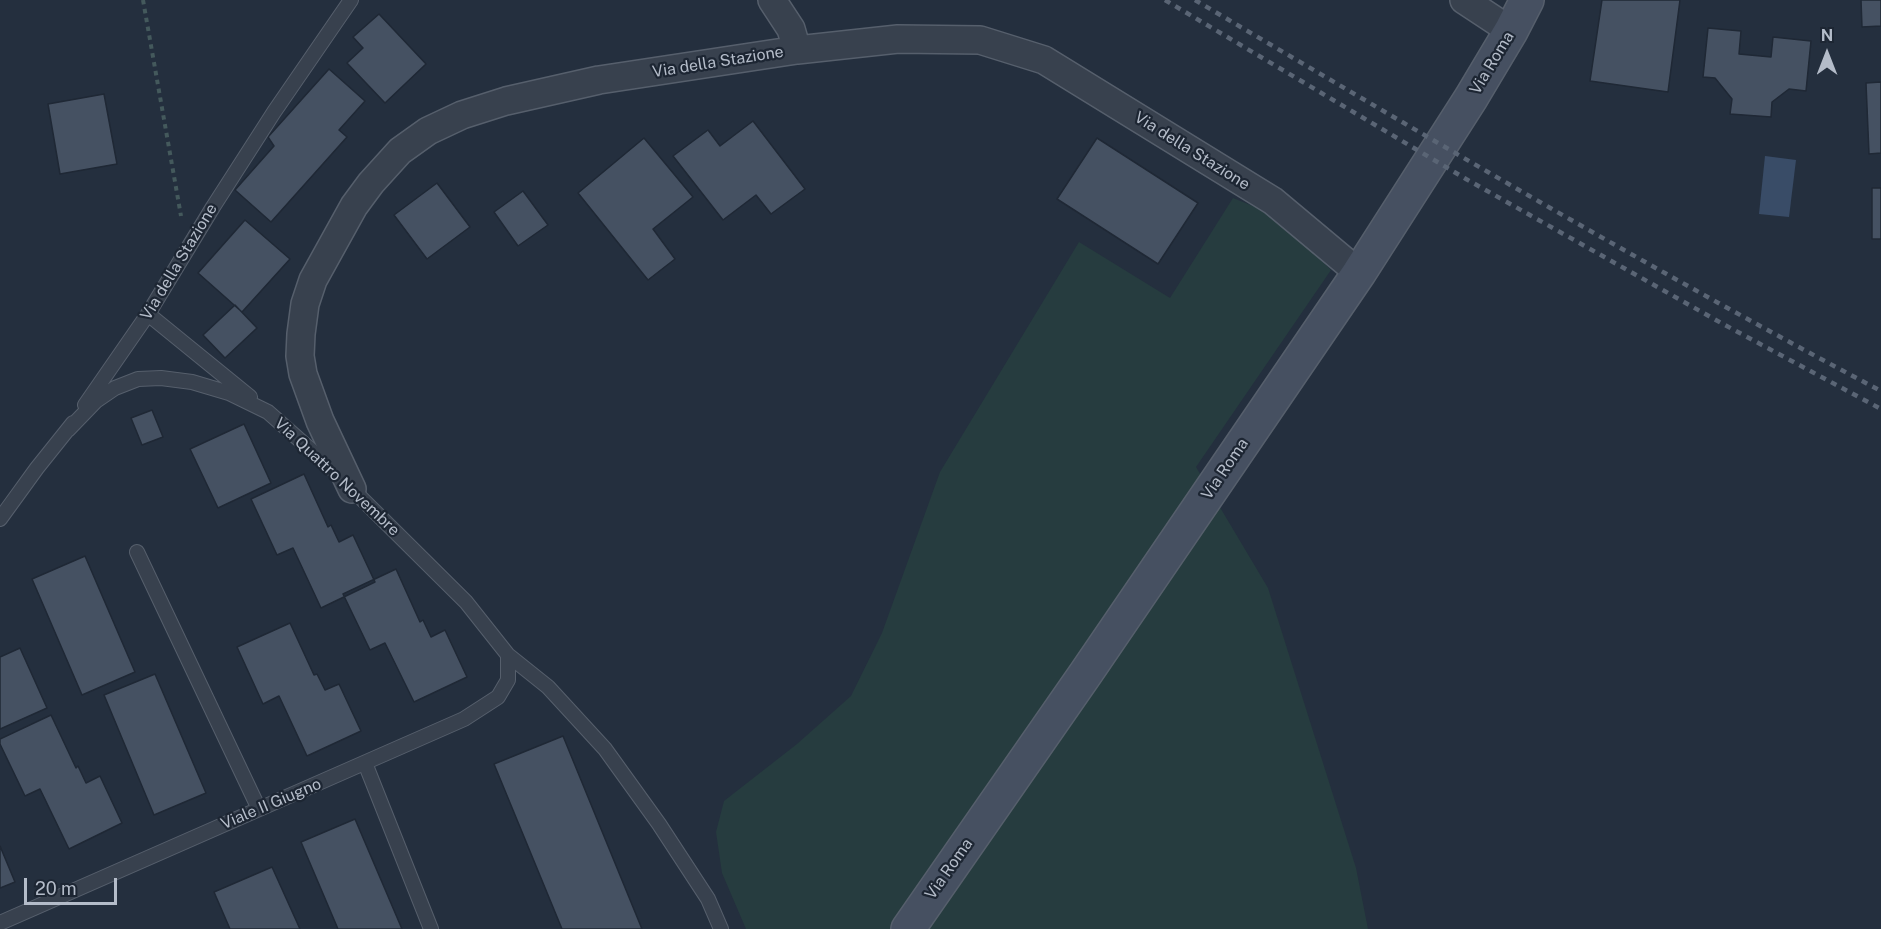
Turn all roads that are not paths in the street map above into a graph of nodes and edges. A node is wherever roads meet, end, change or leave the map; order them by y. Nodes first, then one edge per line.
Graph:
1 (351, 0) edge
2 (772, 0) edge
3 (1464, 0) edge
4 (1527, 0) edge
5 (1511, 31) junction
6 (797, 50) junction
7 (1359, 273) junction
8 (148, 314) junction
9 (268, 412) junction
10 (68, 430) junction
11 (352, 489) junction
12 (0, 519) edge
13 (137, 552) dead end
14 (507, 655) junction
15 (365, 763) junction
16 (259, 809) junction
17 (0, 923) edge
18 (431, 929) edge
19 (721, 929) edge
20 (908, 929) edge

1 - 8 lane, Via della Stazione
2 - 6 street
3 - 5 street
4 - 5 street, Via Roma
5 - 7 street, Via Roma
6 - 7 street, Via della Stazione
6 - 11 street, Via della Stazione
7 - 20 street, Via Roma
8 - 9 lane
8 - 10 lane, Via della Stazione
9 - 10 lane, Via Quattro Novembre
9 - 11 lane, Via Quattro Novembre
10 - 12 lane, Via della Stazione
11 - 14 lane, Via Quattro Novembre
13 - 16 lane
14 - 15 lane, Viale II Giugno
14 - 19 lane
15 - 16 lane, Viale II Giugno
15 - 18 lane
16 - 17 lane, Viale II Giugno

